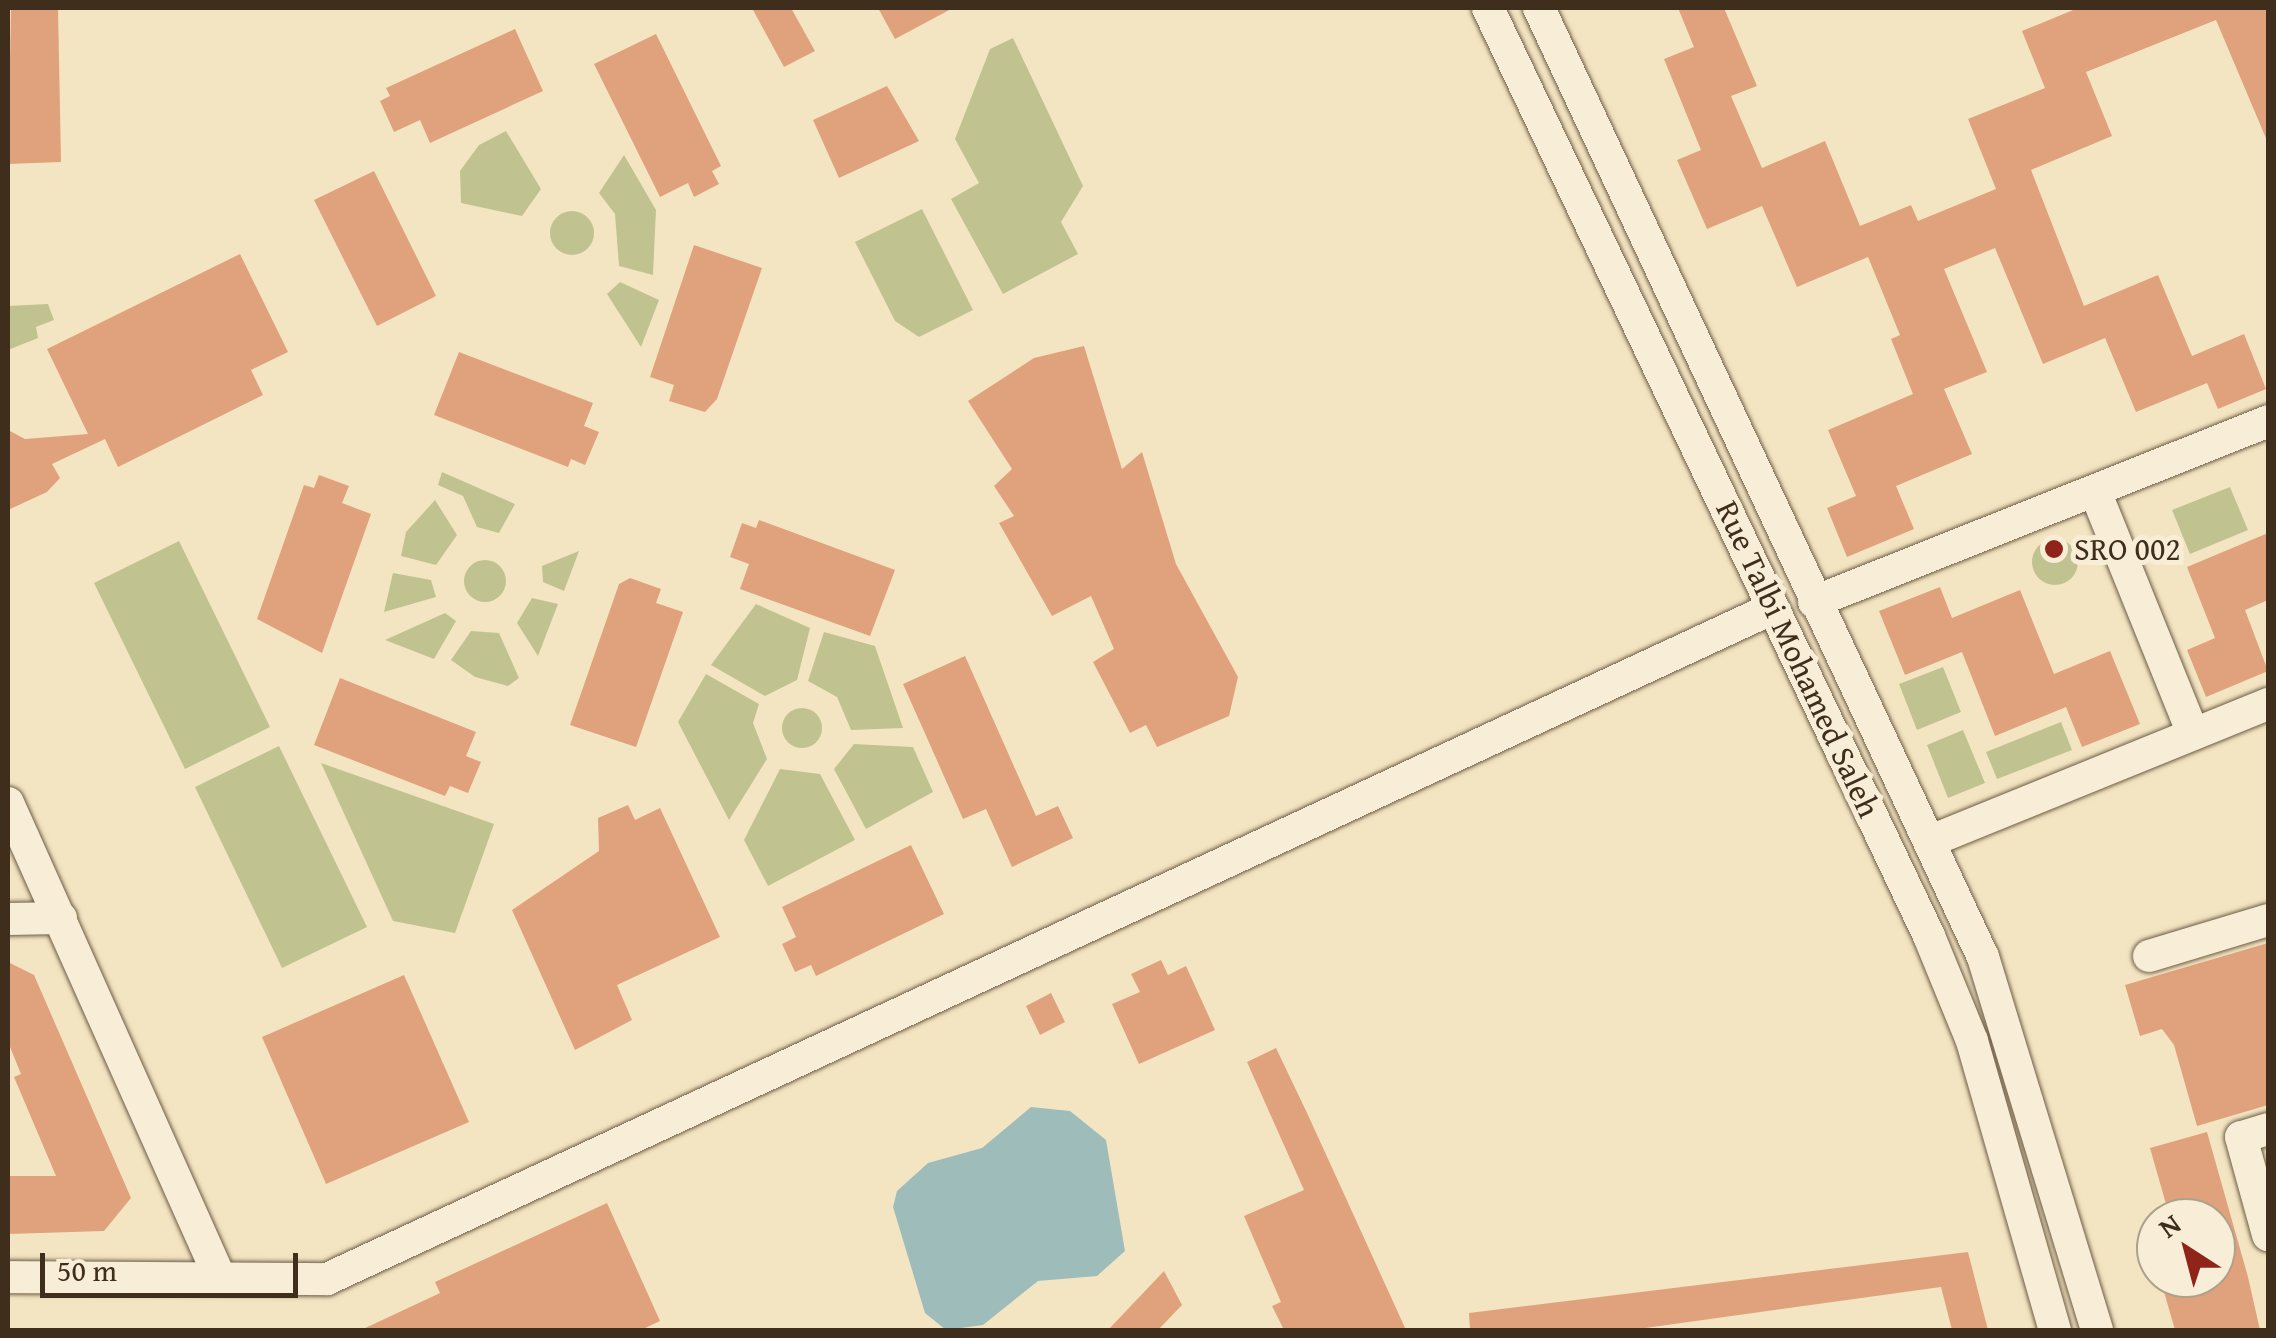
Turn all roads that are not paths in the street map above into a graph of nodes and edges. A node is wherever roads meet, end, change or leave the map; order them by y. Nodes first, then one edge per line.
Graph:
1 (1488, 8) edge
2 (1539, 8) edge
3 (2268, 422) edge
4 (2095, 490) junction
5 (1814, 602) junction
6 (1773, 608) junction
7 (2268, 704) edge
8 (2193, 734) junction
9 (8, 803) edge
10 (1933, 840) junction
11 (62, 918) junction
12 (8, 920) edge
13 (2268, 920) edge
14 (2149, 956) dead end
15 (2268, 1129) edge
16 (2268, 1235) edge
17 (8, 1277) edge
18 (220, 1278) junction
19 (2055, 1330) edge
20 (2096, 1330) edge

1 - 6 street, Rue Talbi Mohamed Saleh
2 - 5 street, Rue Talbi Mohamed Saleh
3 - 4 street
4 - 5 street
4 - 8 street
5 - 10 street, Rue Talbi Mohamed Saleh
6 - 18 street
6 - 19 street, Rue Talbi Mohamed Saleh
7 - 8 street
8 - 10 street
9 - 11 street
10 - 20 street, Rue Talbi Mohamed Saleh
11 - 12 street
11 - 18 street
13 - 14 street
15 - 16 street
17 - 18 street

